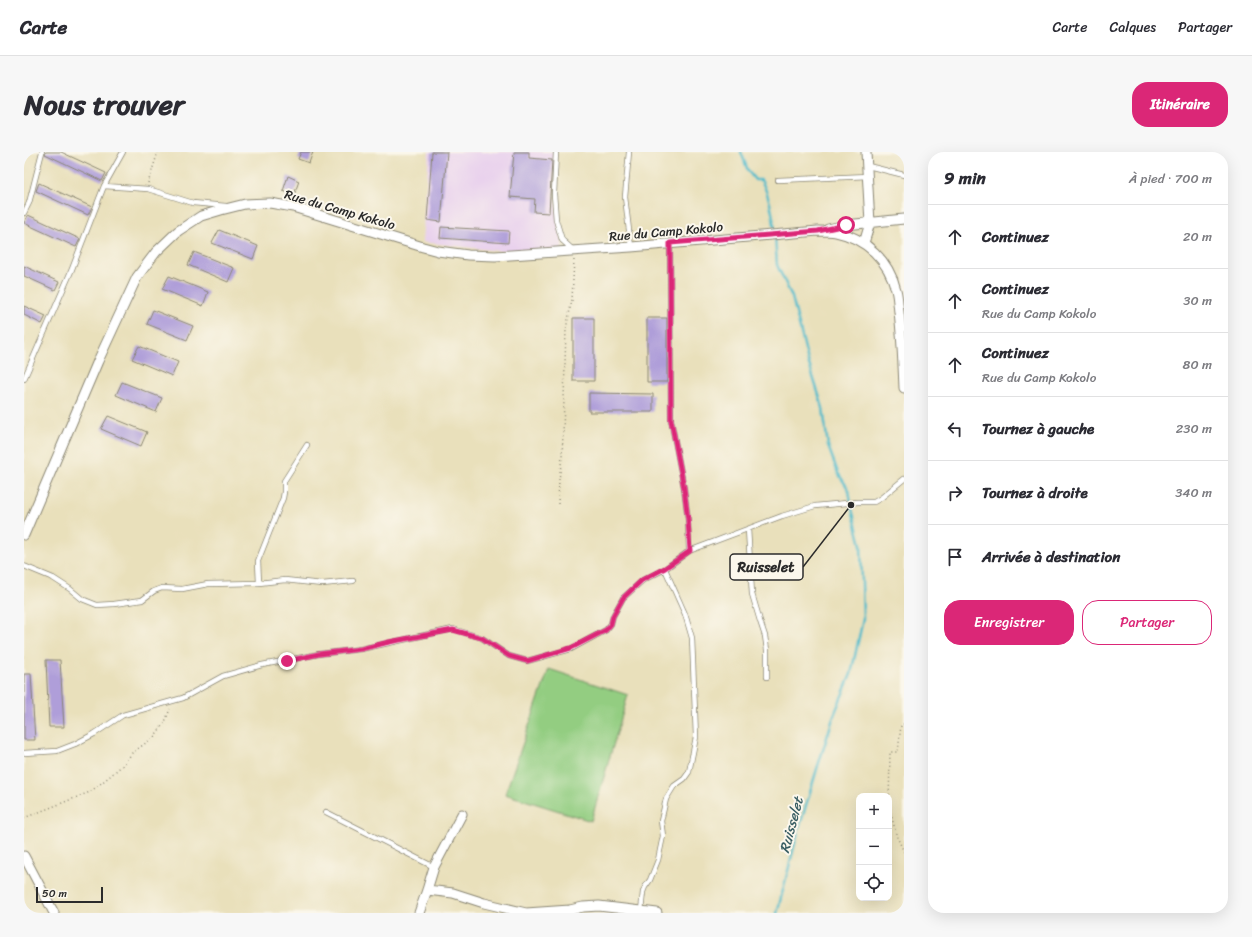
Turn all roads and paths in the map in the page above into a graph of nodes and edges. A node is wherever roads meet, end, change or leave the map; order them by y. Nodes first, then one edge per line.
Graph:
1 (42, 152) edge
2 (123, 152) edge
3 (158, 152) edge
4 (556, 152) edge
5 (629, 152) edge
6 (866, 152) edge
7 (868, 166) junction
8 (904, 175) edge
9 (869, 176) junction
10 (778, 180) dead end
11 (104, 186) junction
12 (148, 189) junction
13 (233, 207) junction
14 (24, 213) edge
15 (904, 219) edge
16 (870, 223) junction
17 (818, 231) junction
18 (670, 243) junction
19 (864, 243) junction
20 (631, 247) junction
21 (575, 251) junction
22 (24, 379) edge
23 (904, 388) edge
24 (306, 445) dead end
25 (904, 479) edge
26 (558, 504) dead end
27 (748, 529) junction
28 (24, 535) edge
29 (690, 551) junction
30 (24, 566) edge
31 (665, 568) junction
32 (353, 581) dead end
33 (259, 583) junction
34 (767, 677) dead end
35 (173, 701) junction
36 (904, 724) edge
37 (24, 753) edge
38 (326, 812) dead end
39 (462, 814) dead end
40 (24, 818) edge
41 (904, 852) edge
42 (24, 856) edge
43 (434, 867) junction
44 (427, 890) junction
45 (637, 911) edge
46 (54, 913) edge
47 (419, 913) edge
48 (547, 913) edge
49 (657, 913) edge
50 (895, 913) edge
51 (904, 913) edge

1 - 14 lane
2 - 11 lane
3 - 12 path
4 - 21 lane
5 - 20 lane
6 - 7 street
7 - 8 lane
7 - 9 street
9 - 10 lane
9 - 16 street
11 - 12 lane
11 - 22 lane
12 - 13 lane
13 - 21 street, Rue du Camp Kokolo
13 - 28 street, Rue du Camp Kokolo
15 - 16 street
16 - 17 street
16 - 19 street
17 - 18 street, Rue du Camp Kokolo
17 - 19 street
18 - 20 street, Rue du Camp Kokolo
18 - 29 lane
19 - 23 street
20 - 21 street, Rue du Camp Kokolo
21 - 26 path
24 - 33 lane
25 - 27 lane
27 - 29 lane
27 - 34 lane
29 - 31 lane
30 - 33 lane
31 - 35 lane
31 - 45 lane
32 - 33 lane
35 - 37 lane
35 - 40 path
36 - 41 path
38 - 43 lane
39 - 43 street
42 - 46 street
43 - 44 street
44 - 47 street
44 - 48 street
45 - 48 street
45 - 49 street
50 - 51 path

